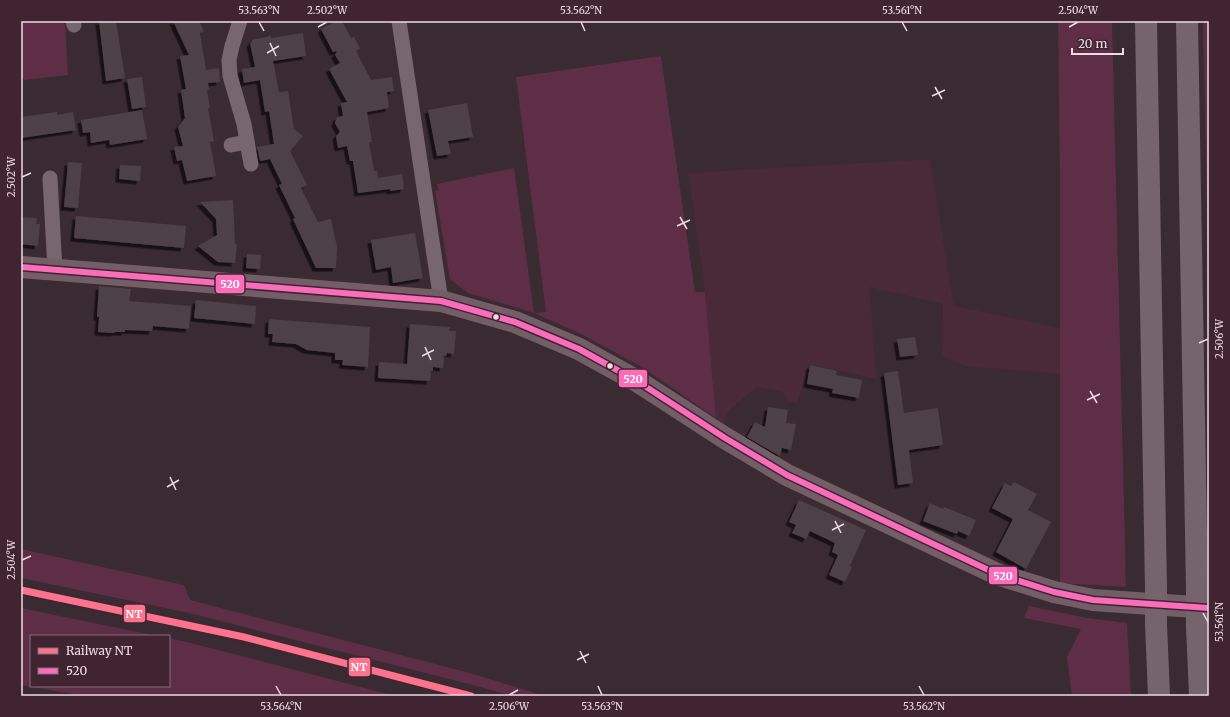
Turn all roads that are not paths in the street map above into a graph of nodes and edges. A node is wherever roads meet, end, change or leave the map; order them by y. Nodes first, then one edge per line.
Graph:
1 (240, 21) edge
2 (399, 21) edge
3 (1146, 21) edge
4 (1187, 21) edge
5 (247, 142) junction
6 (231, 145) dead end
7 (251, 164) dead end
8 (50, 178) dead end
9 (21, 268) edge
10 (55, 270) junction
11 (441, 301) junction
12 (1209, 608) edge
13 (1159, 696) edge
14 (1200, 696) edge

1 - 5 street
2 - 11 street
3 - 13 highway, bridge
4 - 14 highway, bridge
5 - 6 street
5 - 7 street
8 - 10 street
9 - 10 street
10 - 11 street
11 - 12 street

